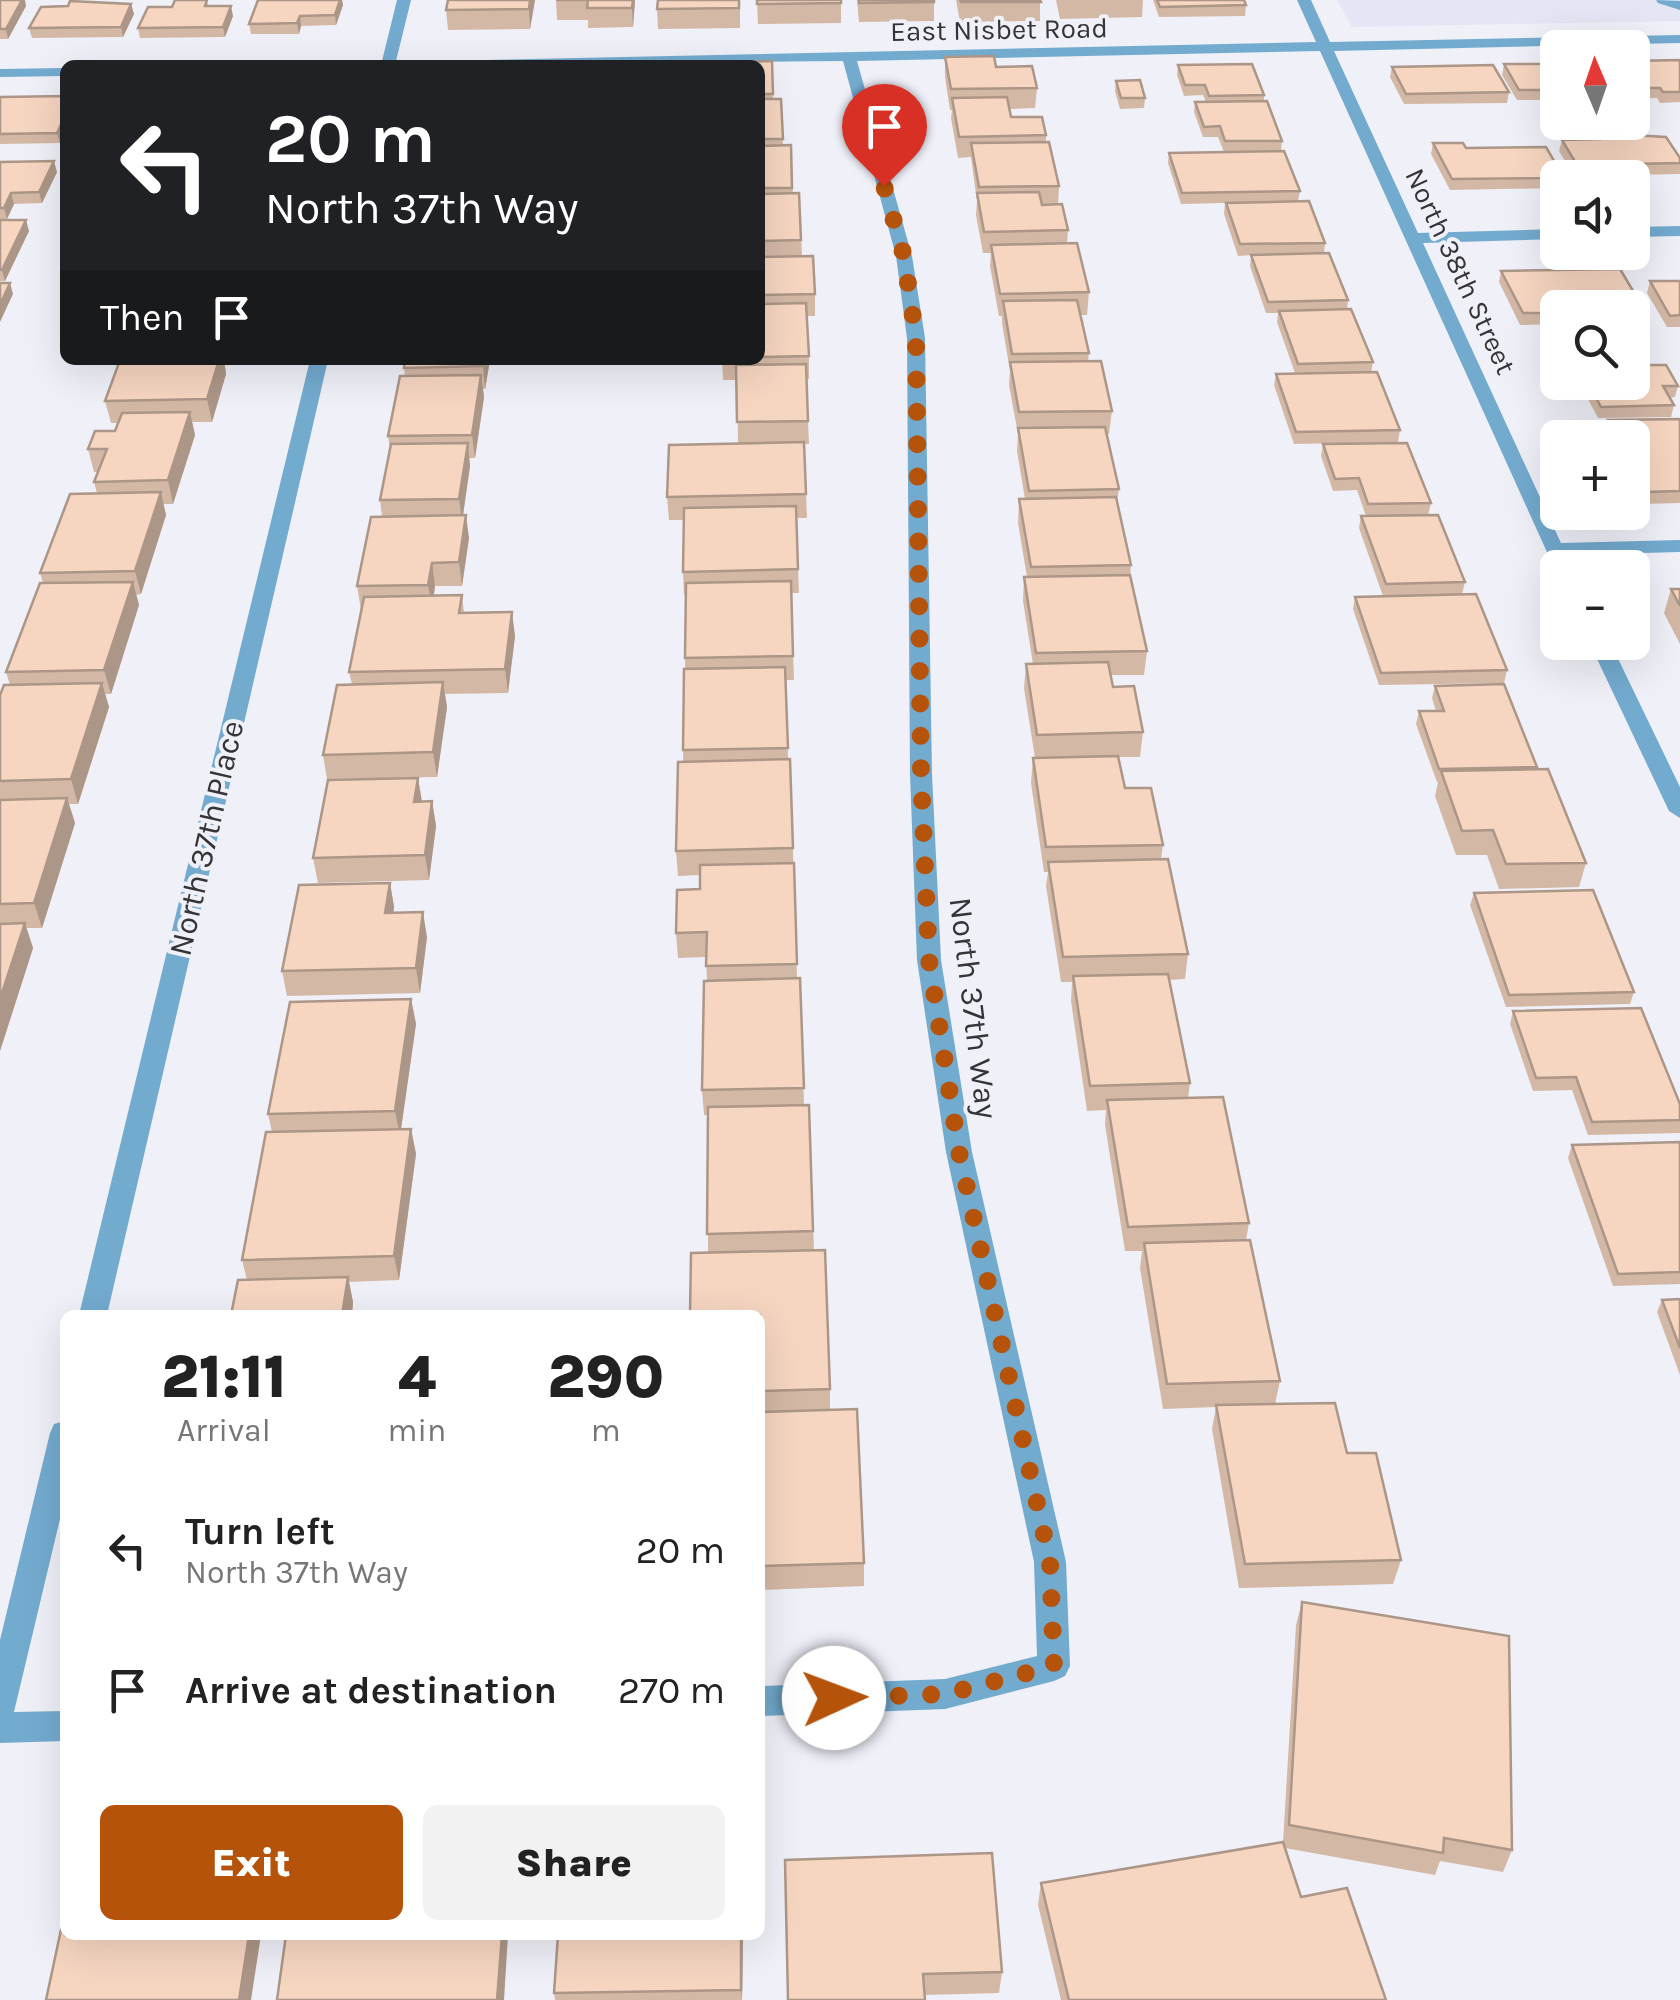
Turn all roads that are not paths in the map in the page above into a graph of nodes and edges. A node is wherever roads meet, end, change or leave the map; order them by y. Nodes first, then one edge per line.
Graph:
1 (404, 0) edge
2 (1304, 0) edge
3 (1662, 0) edge
4 (1680, 6) edge
5 (1680, 39) edge
6 (1324, 46) junction
7 (849, 57) junction
8 (389, 60) edge
9 (695, 60) edge
10 (60, 72) edge
11 (0, 73) edge
12 (1680, 231) edge
13 (1650, 232) edge
14 (1540, 234) edge
15 (1412, 238) junction
16 (318, 365) edge
17 (1680, 546) edge
18 (1555, 550) edge
19 (1640, 550) edge
20 (1608, 660) edge
21 (1680, 811) edge
22 (94, 1310) edge
23 (60, 1454) edge
24 (765, 1701) edge
25 (0, 1708) edge
26 (60, 1726) edge
27 (0, 1728) edge

1 - 8 street
2 - 6 street, North 38th Street
3 - 4 street
5 - 6 street, East Nisbet Road
6 - 7 street, East Nisbet Road
6 - 15 street, North 38th Street
7 - 9 street, East Nisbet Road
7 - 24 street, North 37th Way
10 - 11 street
12 - 13 street
14 - 15 street
15 - 18 street, North 38th Street
16 - 22 street, North 37th Place
17 - 19 street
20 - 21 street
23 - 25 street
26 - 27 street

